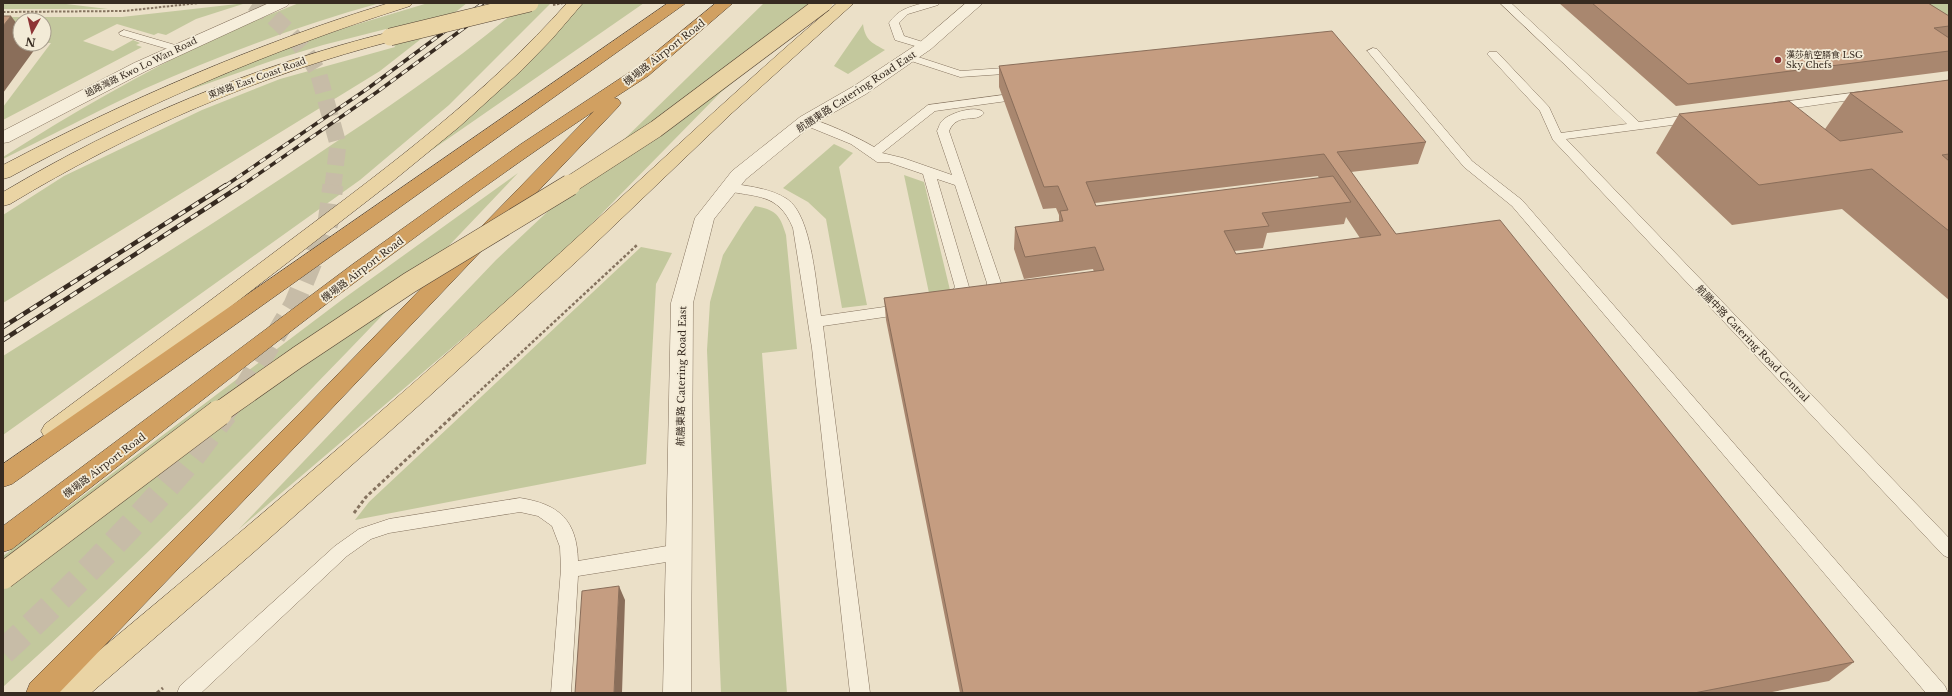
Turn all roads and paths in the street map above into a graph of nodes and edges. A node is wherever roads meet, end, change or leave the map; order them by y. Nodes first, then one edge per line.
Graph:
1 (199, 3) edge
2 (282, 3) edge
3 (405, 3) edge
4 (530, 3) edge
5 (575, 3) edge
6 (678, 3) edge
7 (725, 3) edge
8 (824, 3) edge
9 (846, 3) edge
10 (934, 3) edge
11 (975, 3) edge
12 (1505, 3) edge
13 (3, 12) edge
14 (124, 33) dead end
15 (925, 46) junction
16 (178, 49) junction
17 (1374, 51) dead end
18 (1493, 54) dead end
19 (909, 57) junction
20 (1029, 69) edge
21 (642, 72) junction
22 (1879, 93) edge
23 (1761, 109) edge
24 (1706, 116) edge
25 (806, 121) junction
26 (1636, 126) junction
27 (1557, 137) junction
28 (3, 138) edge
29 (878, 156) junction
30 (930, 172) junction
31 (3, 173) edge
32 (961, 183) junction
33 (728, 188) junction
34 (3, 200) edge
35 (637, 245) dead end
36 (949, 303) junction
37 (934, 305) edge
38 (919, 307) edge
39 (815, 322) junction
40 (3, 469) edge
41 (3, 477) edge
42 (353, 515) dead end
43 (3, 541) edge
44 (1949, 550) edge
45 (679, 552) junction
46 (569, 570) junction
47 (3, 576) edge
48 (169, 683) dead end
49 (40, 693) edge
50 (70, 693) edge
51 (157, 693) edge
52 (188, 693) edge
53 (561, 693) edge
54 (677, 693) edge
55 (860, 693) edge
56 (1938, 693) edge

1 - 13 path
2 - 16 street, 過路灣路 Kwo Lo Wan Road
3 - 31 main road
4 - 34 main road, 東岸路 East Coast Road, bridge
5 - 40 main road
6 - 41 highway
7 - 21 highway, 機場路 Airport Road
8 - 47 main road, bridge
9 - 50 main road
10 - 15 lane
11 - 15 street, 航膳東路 Catering Road East
12 - 26 lane
14 - 16 lane
15 - 19 street, 航膳東路 Catering Road East
16 - 28 street, 過路灣路 Kwo Lo Wan Road
17 - 56 lane
18 - 27 lane, 航膳中路 Catering Road Central
19 - 20 lane
19 - 25 street, 航膳東路 Catering Road East
21 - 43 highway, 機場路 Airport Road
21 - 49 highway
22 - 23 lane
24 - 26 lane
25 - 29 lane
25 - 33 street, 航膳東路 Catering Road East
26 - 27 lane
27 - 44 lane, 航膳中路 Catering Road Central
29 - 30 lane
29 - 32 lane
30 - 32 lane
30 - 36 lane
32 - 36 lane
33 - 39 lane
33 - 45 street, 航膳東路 Catering Road East
35 - 42 path
36 - 37 lane
38 - 39 lane
39 - 55 lane
45 - 46 lane
45 - 54 street, 航膳東路 Catering Road East
46 - 52 lane
46 - 53 lane
48 - 51 path

